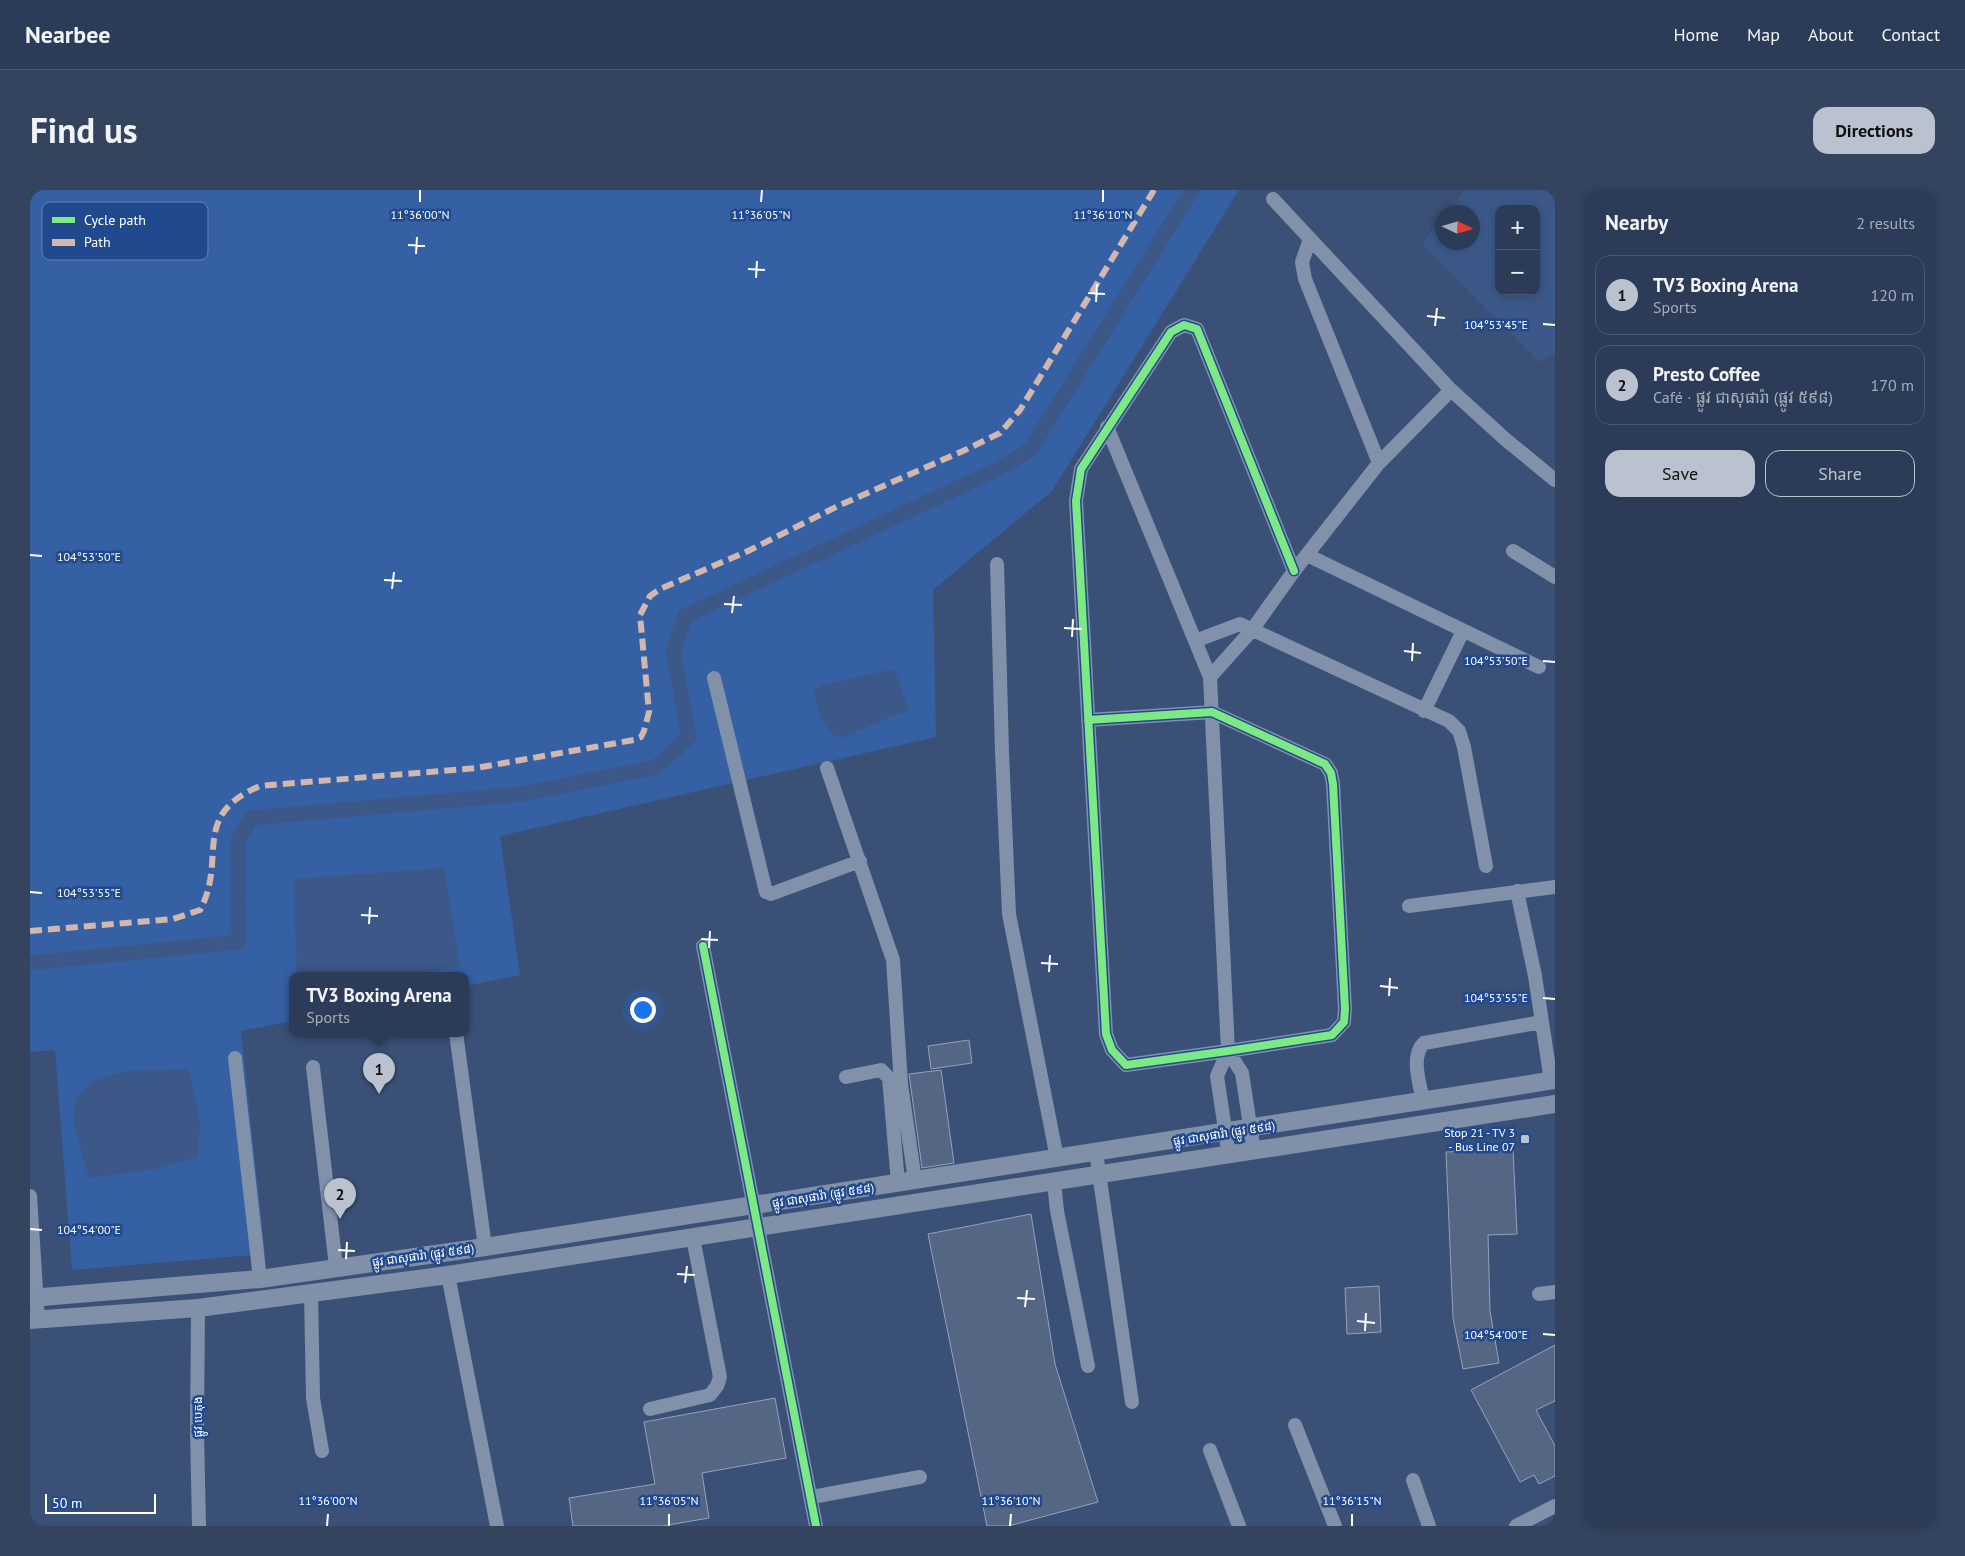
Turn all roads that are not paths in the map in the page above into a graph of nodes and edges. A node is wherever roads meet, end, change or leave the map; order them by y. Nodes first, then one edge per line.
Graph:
1 (1273, 199) dead end
2 (1310, 239) junction
3 (1451, 390) junction
4 (1107, 427) junction
5 (1380, 463) junction
6 (1555, 480) edge
7 (1514, 551) dead end
8 (1307, 555) junction
9 (997, 564) dead end
10 (1294, 571) junction
11 (1555, 577) edge
12 (1252, 630) junction
13 (1463, 631) junction
14 (1195, 641) junction
15 (1539, 666) dead end
16 (1210, 677) junction
17 (714, 678) dead end
18 (1424, 711) junction
19 (1212, 712) junction
20 (1088, 720) junction
21 (827, 768) dead end
22 (860, 860) junction
23 (1486, 866) dead end
24 (1555, 887) edge
25 (1517, 891) junction
26 (1410, 906) dead end
27 (703, 946) dead end
28 (1542, 1022) junction
29 (457, 1037) edge
30 (1228, 1051) junction
31 (235, 1058) dead end
32 (313, 1067) dead end
33 (846, 1077) dead end
34 (1553, 1081) edge
35 (1423, 1101) junction
36 (1555, 1104) edge
37 (1251, 1129) junction
38 (1226, 1132) junction
39 (1096, 1152) junction
40 (1254, 1152) junction
41 (1229, 1156) junction
42 (1057, 1158) junction
43 (1004, 1167) junction
44 (1099, 1175) junction
45 (906, 1182) junction
46 (1054, 1182) junction
47 (1008, 1190) junction
48 (30, 1196) edge
49 (755, 1205) junction
50 (759, 1228) junction
51 (693, 1238) junction
52 (485, 1247) junction
53 (394, 1259) junction
54 (336, 1267) junction
55 (448, 1275) junction
56 (260, 1279) junction
57 (397, 1282) junction
58 (1555, 1292) edge
59 (311, 1293) junction
60 (1539, 1294) dead end
61 (33, 1298) edge
62 (198, 1308) junction
63 (34, 1320) edge
64 (1088, 1366) dead end
65 (1132, 1402) dead end
66 (650, 1409) dead end
67 (1296, 1425) dead end
68 (1210, 1450) dead end
69 (322, 1451) dead end
70 (920, 1477) dead end
71 (1413, 1480) dead end
72 (812, 1497) junction
73 (1555, 1506) edge
74 (199, 1526) edge
75 (497, 1526) edge
76 (816, 1526) edge
77 (1239, 1526) edge
78 (1335, 1526) edge
79 (1429, 1526) edge
80 (1516, 1526) edge

1 - 2 street
2 - 3 street
2 - 5 street
3 - 5 street
3 - 6 street
4 - 10 street
4 - 14 street
4 - 20 street
5 - 8 street
7 - 11 street
8 - 10 street
8 - 13 street
9 - 42 street
10 - 12 street
12 - 14 street
12 - 16 street
12 - 18 street
13 - 15 street
13 - 18 street
14 - 16 street
16 - 19 street
17 - 22 street
18 - 23 street
19 - 20 street
19 - 30 street
19 - 30 street
20 - 30 street
21 - 22 street
22 - 45 street
24 - 25 street
25 - 26 street
25 - 28 street
27 - 49 street
28 - 34 street
28 - 35 street
29 - 52 street
30 - 37 street
30 - 38 street
31 - 56 street
32 - 54 street
33 - 45 street
34 - 35 main road, ផ្លូវ ជាសុផារ៉ា (ផ្លូវ ៥៩៨)
35 - 37 main road, ផ្លូវ ជាសុផារ៉ា (ផ្លូវ ៥៩៨)
36 - 40 main road, ផ្លូវ ជាសុផារ៉ា (ផ្លូវ ៥៩៨)
37 - 38 main road, ផ្លូវ ជាសុផារ៉ា (ផ្លូវ ៥៩៨)
37 - 40 street
38 - 39 main road, ផ្លូវ ជាសុផារ៉ា (ផ្លូវ ៥៩៨)
38 - 41 street
39 - 42 main road, ផ្លូវ ជាសុផារ៉ា (ផ្លូវ ៥៩៨)
39 - 44 street
40 - 41 main road, ផ្លូវ ជាសុផារ៉ា (ផ្លូវ ៥៩៨)
41 - 44 main road, ផ្លូវ ជាសុផារ៉ា (ផ្លូវ ៥៩៨)
42 - 43 main road, ផ្លូវ ជាសុផារ៉ា (ផ្លូវ ៥៩៨)
43 - 45 main road, ផ្លូវ ជាសុផារ៉ា (ផ្លូវ ៥៩៨)
43 - 47 main road
44 - 46 main road, ផ្លូវ ជាសុផារ៉ា (ផ្លូវ ៥៩៨)
44 - 65 street
45 - 49 main road, ផ្លូវ ជាសុផារ៉ា (ផ្លូវ ៥៩៨)
46 - 47 main road, ផ្លូវ ជាសុផារ៉ា (ផ្លូវ ៥៩៨)
46 - 64 street
47 - 50 main road, ផ្លូវ ជាសុផារ៉ា (ផ្លូវ ៥៩៨)
48 - 61 street
49 - 50 street
49 - 52 main road, ផ្លូវ ជាសុផារ៉ា (ផ្លូវ ៥៩៨)
50 - 51 main road, ផ្លូវ ជាសុផារ៉ា (ផ្លូវ ៥៩៨)
50 - 72 street
51 - 55 main road, ផ្លូវ ជាសុផារ៉ា (ផ្លូវ ៥៩៨)
51 - 66 street
52 - 53 main road, ផ្លូវ ជាសុផារ៉ា (ផ្លូវ ៥៩៨)
53 - 54 main road, ផ្លូវ ជាសុផារ៉ា (ផ្លូវ ៥៩៨)
53 - 57 main road
54 - 56 main road, ផ្លូវ ជាសុផារ៉ា (ផ្លូវ ៥៩៨)
55 - 57 main road, ផ្លូវ ជាសុផារ៉ា (ផ្លូវ ៥៩៨)
55 - 75 street
56 - 61 main road, ផ្លូវ ជាសុផារ៉ា (ផ្លូវ ៥៩៨)
57 - 59 main road, ផ្លូវ ជាសុផារ៉ា (ផ្លូវ ៥៩៨)
58 - 60 street
59 - 62 main road, ផ្លូវ ជាសុផារ៉ា (ផ្លូវ ៥៩៨)
59 - 69 street
61 - 63 street
62 - 63 main road, ផ្លូវ ជាសុផារ៉ា (ផ្លូវ ៥៩៨)
62 - 74 street, ផ្លូវ បេតុង
67 - 78 street
68 - 77 street
70 - 72 street
71 - 79 street
72 - 76 street
73 - 80 street

